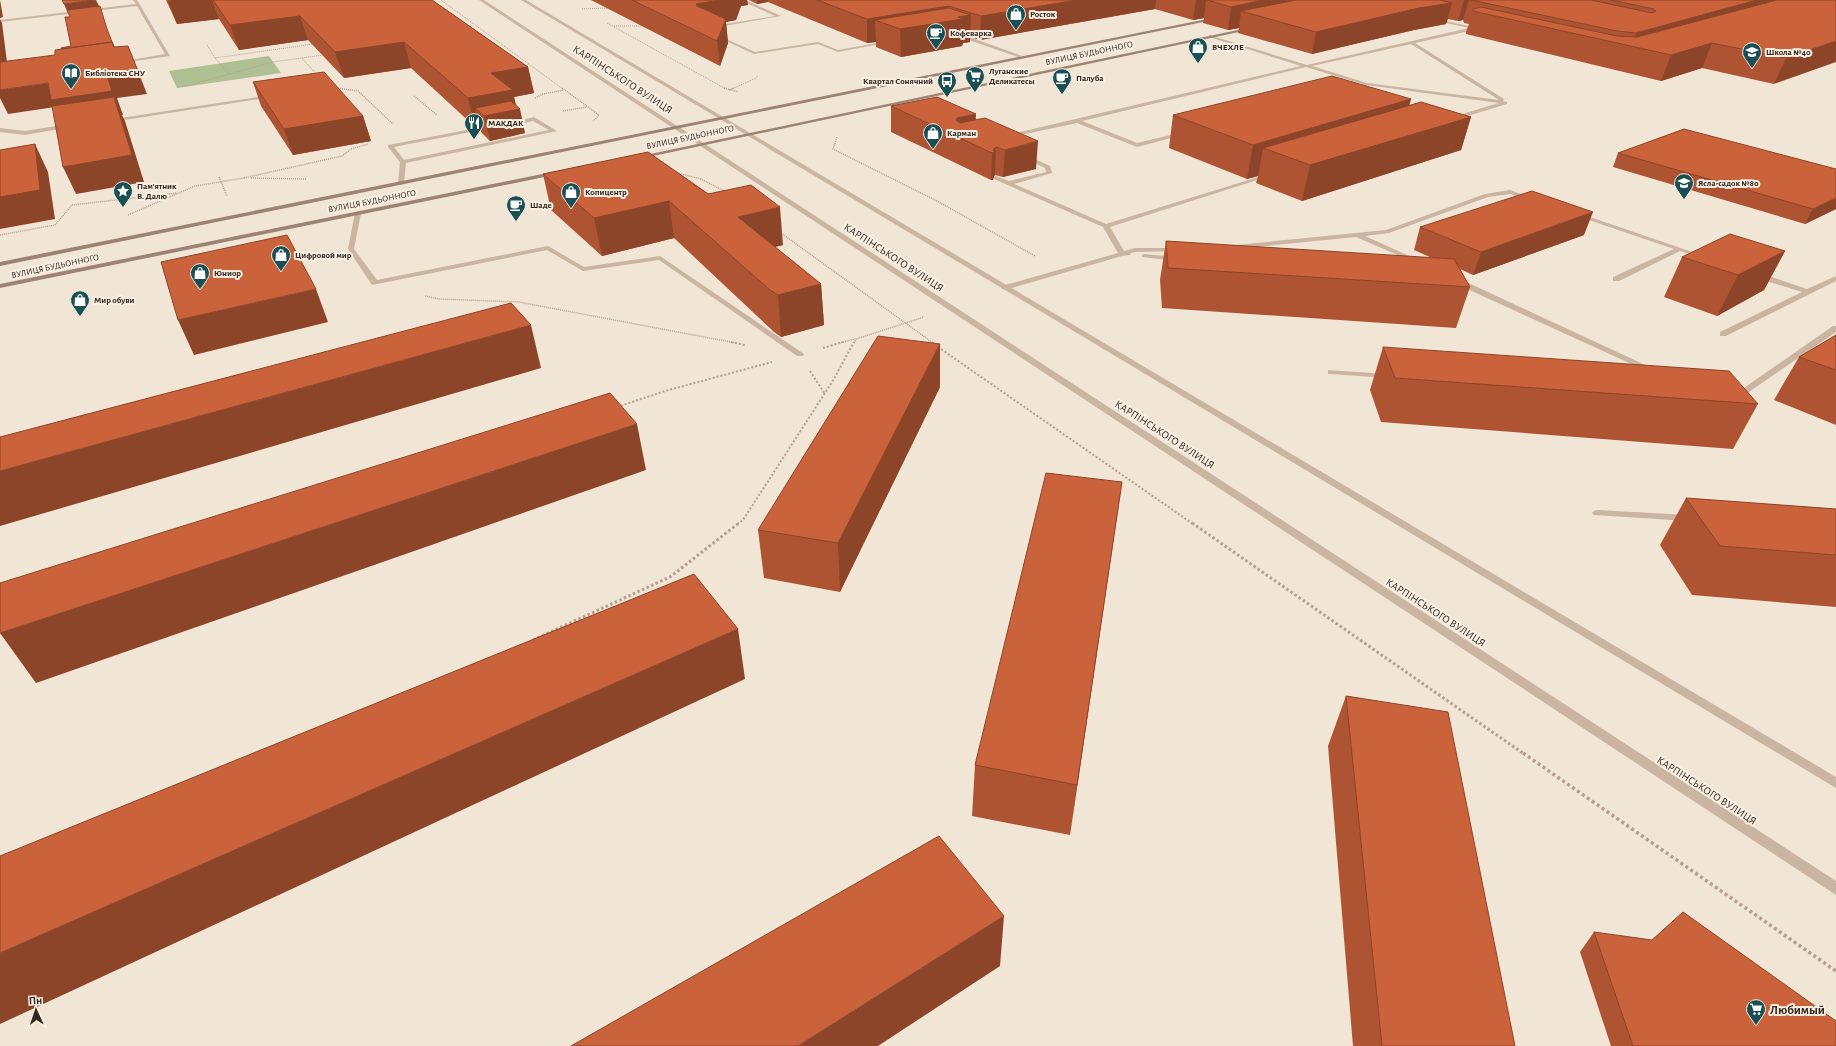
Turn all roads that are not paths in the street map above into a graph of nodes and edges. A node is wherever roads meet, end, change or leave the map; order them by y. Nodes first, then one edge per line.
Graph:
1 (135, 0) edge
2 (481, 0) edge
3 (524, 0) edge
4 (742, 0) edge
5 (138, 5) junction
6 (1220, 17) edge
7 (1432, 18) edge
8 (0, 21) edge
9 (1258, 26) edge
10 (1475, 28) junction
11 (1490, 32) edge
12 (955, 34) edge
13 (1211, 36) junction
14 (897, 41) edge
15 (1412, 43) junction
16 (1020, 56) junction
17 (114, 62) edge
18 (1306, 66) junction
19 (1366, 84) junction
20 (1358, 87) edge
21 (281, 94) edge
22 (1505, 102) junction
23 (722, 118) junction
24 (102, 121) edge
25 (1077, 121) junction
26 (1445, 121) edge
27 (79, 125) edge
28 (504, 125) edge
29 (496, 126) edge
30 (676, 128) junction
31 (0, 130) edge
32 (1191, 132) edge
33 (748, 134) junction
34 (1003, 137) edge
35 (701, 144) junction
36 (1014, 152) edge
37 (636, 158) edge
38 (403, 162) junction
39 (1279, 172) edge
40 (560, 173) edge
41 (996, 178) edge
42 (401, 183) junction
43 (1010, 183) junction
44 (1540, 202) edge
45 (1569, 212) edge
46 (358, 213) junction
47 (1106, 226) junction
48 (1359, 236) junction
49 (1226, 248) edge
50 (1680, 249) junction
51 (1187, 250) edge
52 (1122, 254) junction
53 (1710, 259) edge
54 (1185, 260) edge
55 (0, 264) edge
56 (1422, 264) edge
57 (1748, 272) edge
58 (1836, 278) edge
59 (1616, 279) dead end
60 (1448, 281) edge
61 (0, 286) edge
62 (1005, 288) junction
63 (1808, 292) junction
64 (1836, 328) edge
65 (1723, 334) dead end
66 (800, 354) road end
67 (1331, 372) dead end
68 (1661, 375) edge
69 (1395, 377) edge
70 (1727, 394) edge
71 (1597, 513) dead end
72 (1700, 518) edge
73 (1836, 783) edge
74 (1836, 889) edge

1 - 5 street
2 - 30 street, КАРПІНСЬКОГО ВУЛИЦЯ
3 - 23 street, КАРПІНСЬКОГО ВУЛИЦЯ
4 - 14 street
5 - 8 street
5 - 17 street
6 - 16 main road, ВУЛИЦЯ БУДЬОННОГО
7 - 10 street
9 - 13 main road, ВУЛИЦЯ БУДЬОННОГО
10 - 11 street
10 - 15 street
12 - 16 street
13 - 18 street
13 - 33 main road, ВУЛИЦЯ БУДЬОННОГО
15 - 18 street
15 - 22 street
16 - 23 main road, ВУЛИЦЯ БУДЬОННОГО
18 - 19 street
18 - 25 street
19 - 20 street
19 - 22 street
21 - 24 street
22 - 26 street
23 - 30 main road, ВУЛИЦЯ БУДЬОННОГО
23 - 33 street, КАРПІНСЬКОГО ВУЛИЦЯ
25 - 32 street
25 - 34 street
27 - 31 street
28 - 38 street
29 - 38 street
30 - 35 street, КАРПІНСЬКОГО ВУЛИЦЯ
30 - 42 main road, ВУЛИЦЯ БУДЬОННОГО
33 - 35 main road, ВУЛИЦЯ БУДЬОННОГО
33 - 62 street, КАРПІНСЬКОГО ВУЛИЦЯ
35 - 37 main road, ВУЛИЦЯ БУДЬОННОГО
35 - 74 street, КАРПІНСЬКОГО ВУЛИЦЯ
36 - 43 street
38 - 42 street
39 - 47 street
40 - 46 main road, ВУЛИЦЯ БУДЬОННОГО
41 - 43 street
42 - 55 main road, ВУЛИЦЯ БУДЬОННОГО
43 - 47 street
44 - 48 street
45 - 50 street
46 - 61 main road, ВУЛИЦЯ БУДЬОННОГО
46 - 66 street
47 - 52 street
48 - 49 street
48 - 56 street
50 - 53 street
50 - 59 street
51 - 52 street
52 - 54 street
52 - 62 street
57 - 63 street
58 - 63 street
60 - 68 street
62 - 73 street, КАРПІНСЬКОГО ВУЛИЦЯ
63 - 65 street
64 - 70 street
67 - 69 street
71 - 72 street

